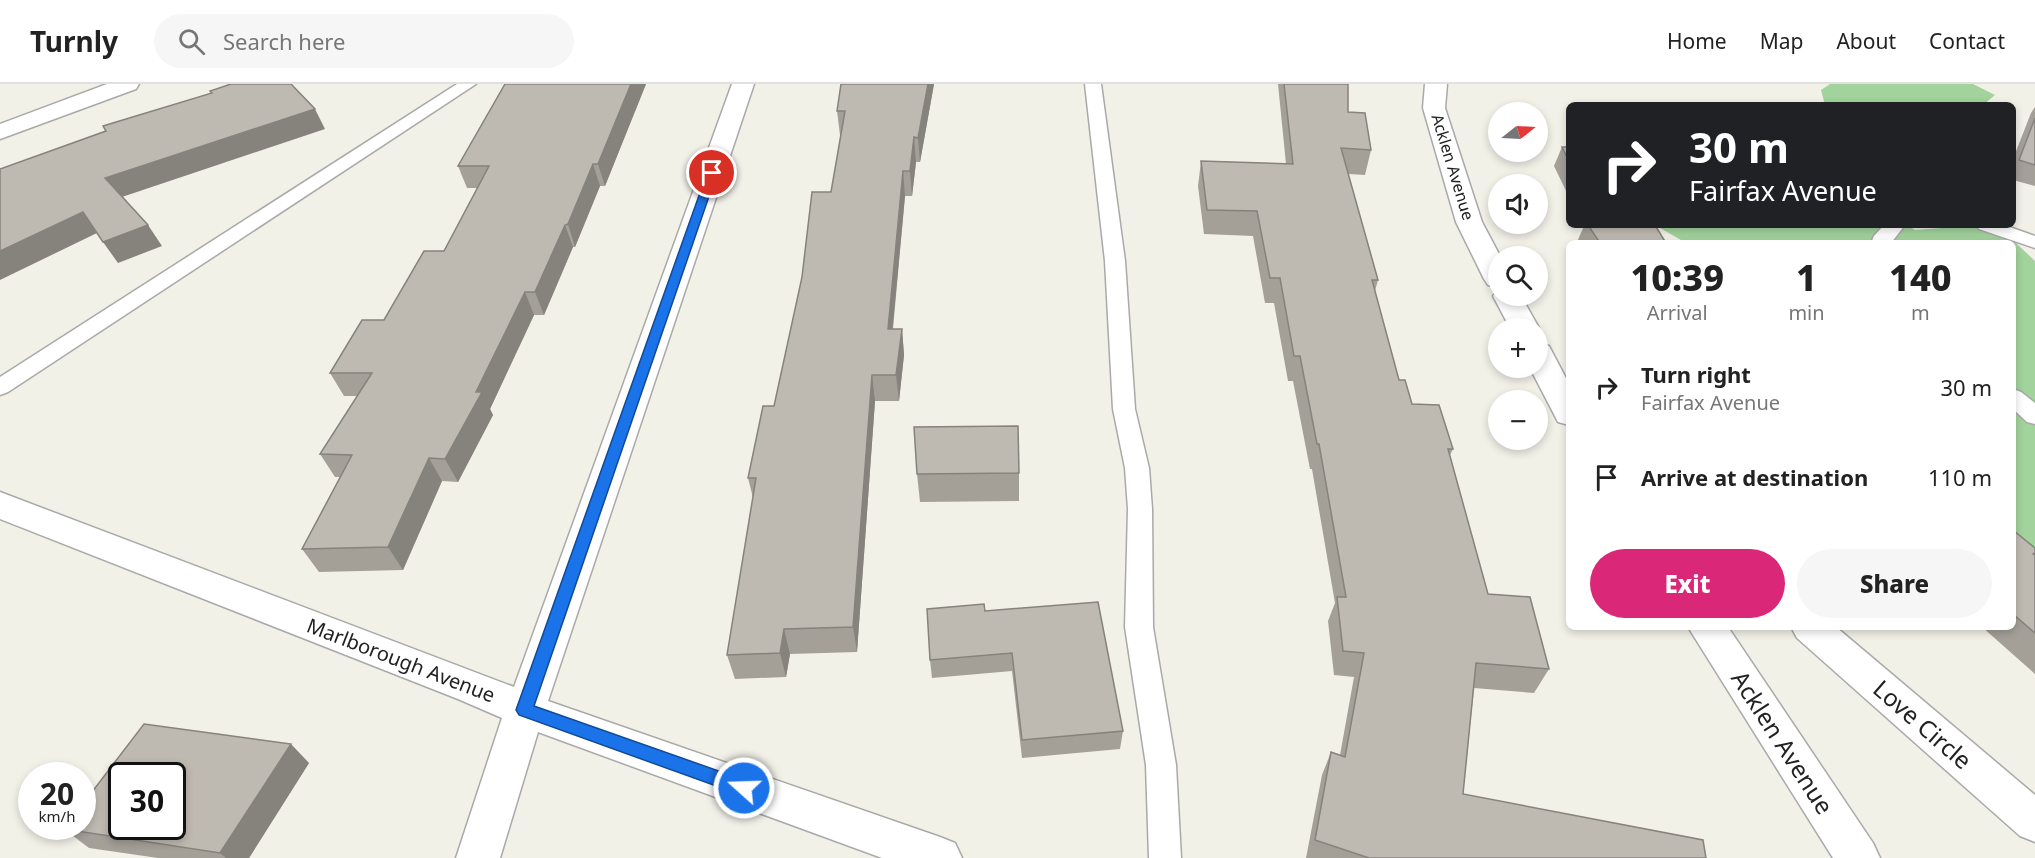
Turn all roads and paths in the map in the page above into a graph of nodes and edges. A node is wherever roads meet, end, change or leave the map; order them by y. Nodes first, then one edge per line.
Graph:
1 (128, 84) edge
2 (468, 84) edge
3 (744, 84) edge
4 (1093, 84) edge
5 (1436, 84) edge
6 (0, 132) edge
7 (1892, 228) edge
8 (1995, 228) edge
9 (1881, 240) edge
10 (2035, 242) edge
11 (1488, 259) edge
12 (1548, 373) edge
13 (0, 387) edge
14 (2016, 400) edge
15 (1566, 408) edge
16 (2035, 416) edge
17 (0, 505) edge
18 (1709, 630) edge
19 (1813, 630) edge
20 (525, 710) junction
21 (2035, 822) edge
22 (478, 858) edge
23 (940, 858) edge
24 (1165, 858) edge
25 (1858, 858) edge

1 - 6 street
2 - 13 lane
3 - 20 street
4 - 24 lane
5 - 11 street, Acklen Avenue
7 - 9 lane
8 - 10 lane
12 - 15 street
14 - 16 lane
17 - 20 street, Marlborough Avenue
18 - 25 street, Acklen Avenue
19 - 21 street, Love Circle
20 - 22 street
20 - 23 street, Marlborough Avenue

